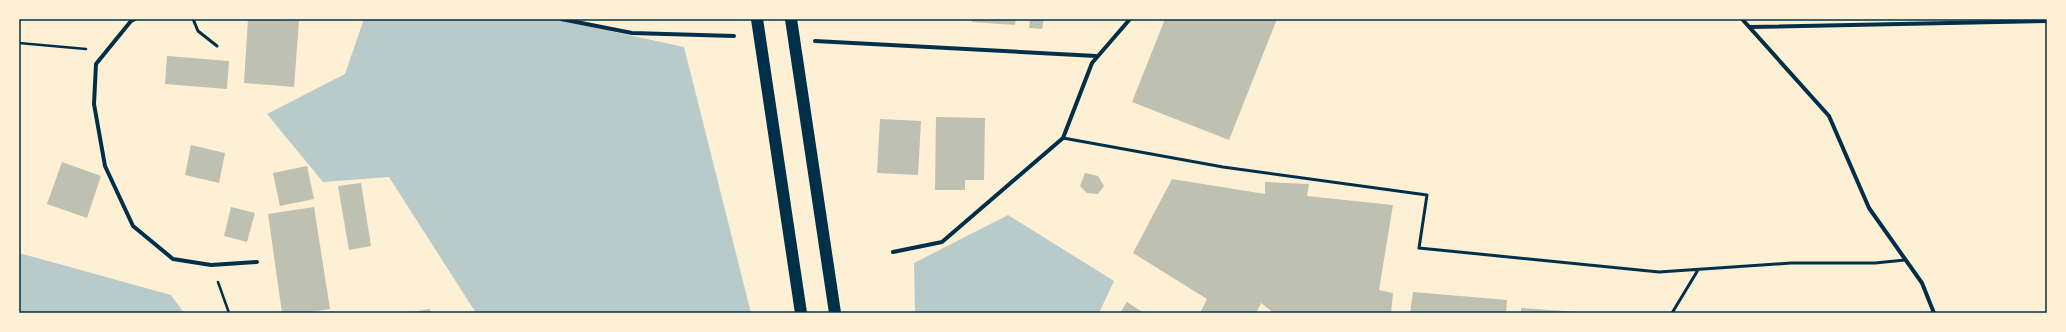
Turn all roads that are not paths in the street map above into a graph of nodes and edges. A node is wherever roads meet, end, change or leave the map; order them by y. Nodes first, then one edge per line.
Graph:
1 (135, 19) edge
2 (192, 19) edge
3 (561, 19) edge
4 (757, 19) edge
5 (791, 19) edge
6 (1130, 19) edge
7 (1742, 19) edge
8 (2047, 21) edge
9 (1750, 27) junction
10 (734, 36) dead end
11 (815, 40) dead end
12 (217, 46) dead end
13 (1096, 56) junction
14 (1063, 138) junction
15 (893, 252) dead end
16 (1905, 260) junction
17 (257, 262) dead end
18 (1698, 270) junction
19 (801, 313) edge
20 (836, 313) edge
21 (1672, 313) edge
22 (1934, 313) edge

1 - 17 street
2 - 12 lane
3 - 10 street
4 - 19 highway
5 - 20 highway
6 - 13 street
7 - 9 street
8 - 9 street
9 - 16 street
11 - 13 street
13 - 14 street
14 - 15 street
14 - 18 lane
16 - 18 lane
16 - 22 street
18 - 21 lane

